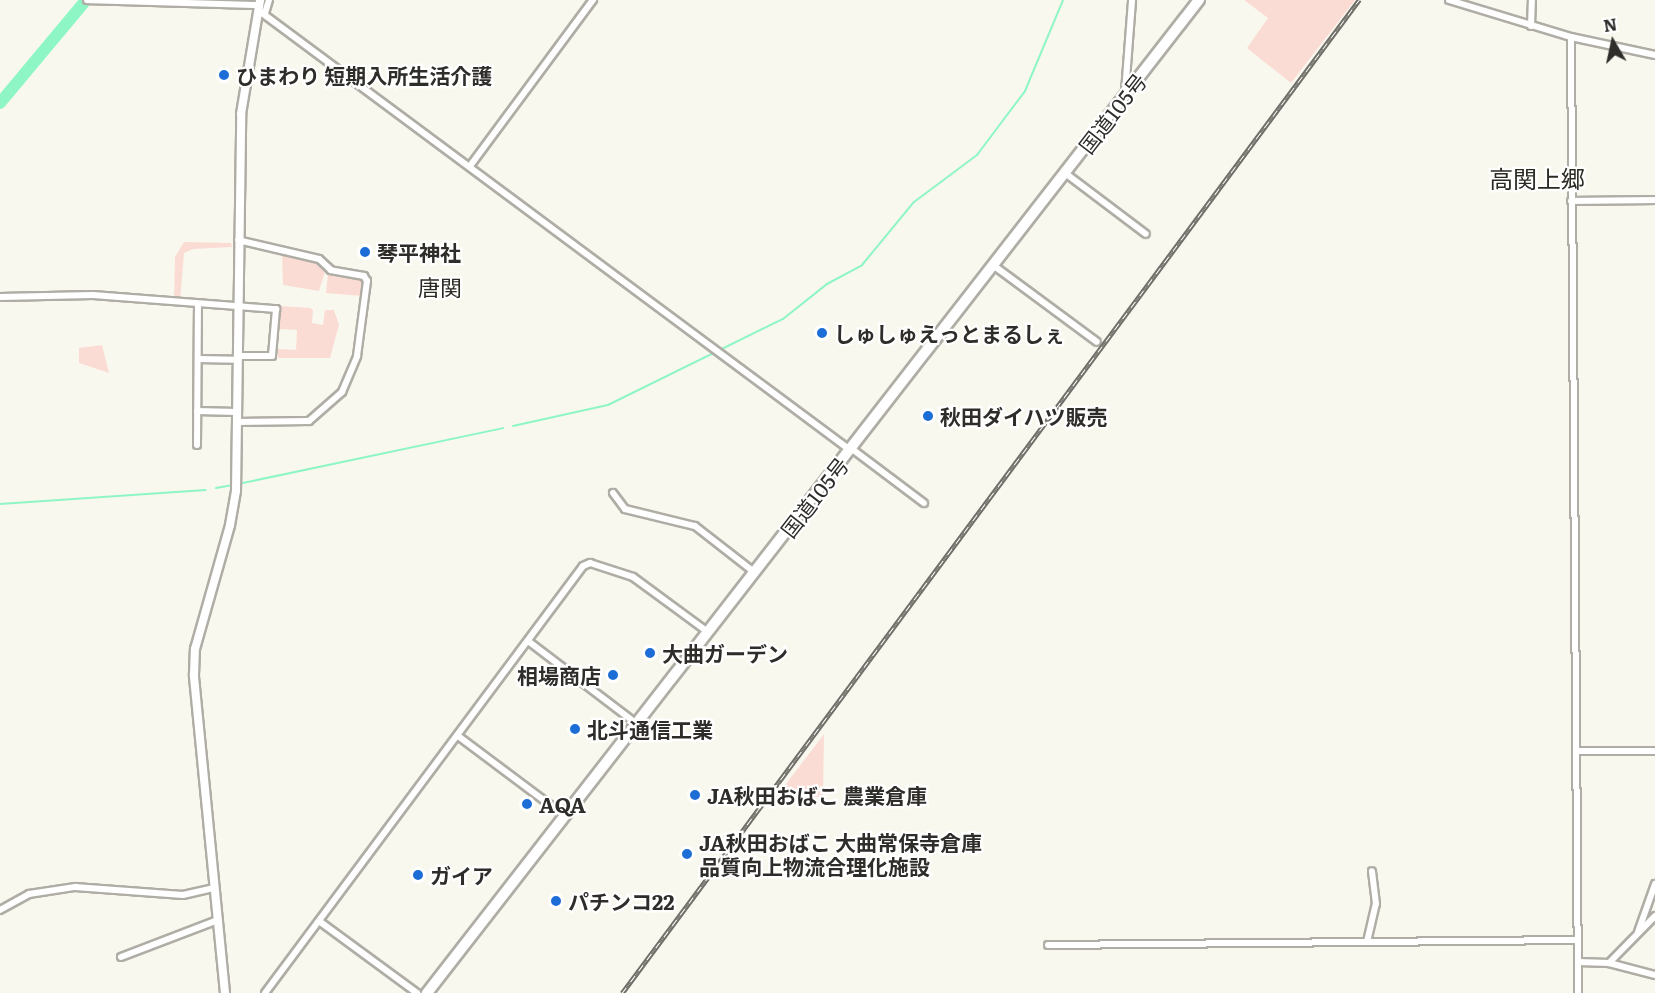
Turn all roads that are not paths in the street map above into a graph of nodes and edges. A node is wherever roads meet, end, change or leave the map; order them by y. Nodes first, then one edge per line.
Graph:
1 (269, 0) edge
2 (593, 0) edge
3 (1132, 0) edge
4 (1199, 0) edge
5 (1449, 0) edge
6 (1532, 0) edge
7 (88, 1) edge
8 (261, 7) edge
9 (1531, 26) junction
10 (1571, 37) junction
11 (1655, 55) edge
12 (1125, 97) junction
13 (470, 166) junction
14 (1065, 173) junction
15 (1655, 200) edge
16 (1571, 201) junction
17 (1146, 234) dead end
18 (238, 240) junction
19 (993, 265) junction
20 (0, 297) edge
21 (198, 306) junction
22 (238, 306) junction
23 (1097, 342) dead end
24 (237, 358) junction
25 (198, 359) junction
26 (197, 411) junction
27 (237, 412) junction
28 (236, 422) junction
29 (197, 445) dead end
30 (851, 450) junction
31 (613, 493) dead end
32 (924, 503) dead end
33 (754, 572) junction
34 (708, 632) junction
35 (528, 641) junction
36 (637, 724) junction
37 (458, 736) junction
38 (1576, 751) junction
39 (1655, 751) edge
40 (565, 816) junction
41 (1372, 871) dead end
42 (1655, 884) edge
43 (214, 888) junction
44 (0, 910) edge
45 (1655, 916) edge
46 (218, 920) junction
47 (319, 921) junction
48 (1638, 933) junction
49 (1578, 940) junction
50 (1367, 942) junction
51 (1048, 945) dead end
52 (121, 957) dead end
53 (1578, 962) junction
54 (1609, 963) junction
55 (1655, 975) edge
56 (225, 993) edge
57 (265, 993) edge
58 (417, 993) edge
59 (427, 993) edge
60 (1578, 993) edge

1 - 8 street
2 - 13 street
3 - 12 street
4 - 12 highway, 国道105号
5 - 9 street
6 - 9 street
7 - 8 street
8 - 13 street
8 - 18 street
9 - 10 street
10 - 11 street
10 - 16 street
12 - 14 highway, 国道105号
13 - 30 street
14 - 17 street
14 - 19 highway, 国道105号
15 - 16 street
16 - 38 street
18 - 22 street
18 - 28 street
19 - 23 street
19 - 30 highway, 国道105号
20 - 21 street
21 - 22 street
21 - 25 street
22 - 24 street
22 - 24 street
24 - 25 street
24 - 27 street
25 - 26 street
26 - 27 street
26 - 29 street
27 - 28 street
28 - 43 street
30 - 32 street
30 - 33 highway, 国道105号
31 - 33 street
33 - 34 highway, 国道105号
34 - 35 street
34 - 36 highway, 国道105号
35 - 36 street
35 - 37 street
36 - 40 highway, 国道105号
37 - 40 street
37 - 47 street
38 - 39 street
38 - 49 street
40 - 59 highway, 国道105号
41 - 50 street
42 - 48 street
43 - 44 street
43 - 46 street
45 - 48 street
46 - 52 street
46 - 56 street
47 - 57 street
47 - 58 street
48 - 54 street
49 - 50 street
49 - 53 street
50 - 51 street
53 - 54 street
53 - 60 street
54 - 55 street

